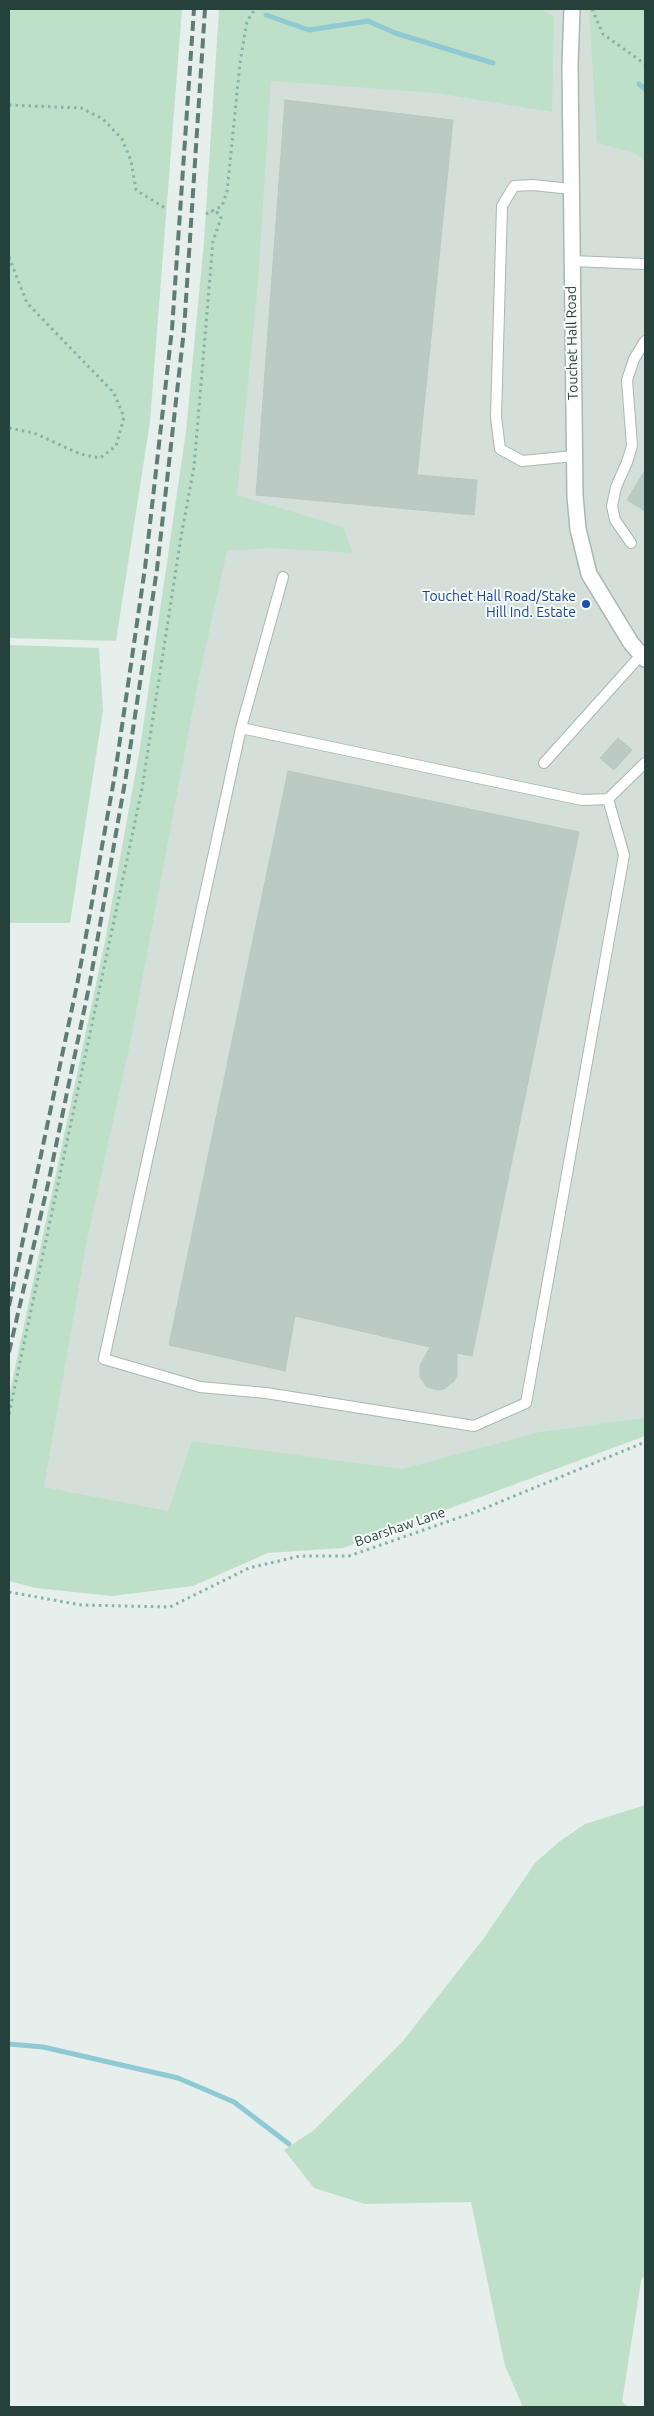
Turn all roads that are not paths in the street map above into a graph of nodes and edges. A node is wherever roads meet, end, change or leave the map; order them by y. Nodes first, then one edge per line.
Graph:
1 (572, 9) edge
2 (571, 189) junction
3 (572, 261) junction
4 (645, 264) edge
5 (645, 341) edge
6 (574, 456) junction
7 (631, 543) dead end
8 (283, 577) dead end
9 (643, 657) edge
10 (241, 728) junction
11 (544, 763) dead end
12 (645, 763) edge
13 (608, 799) junction

1 - 2 street, Touchet Hall Road
2 - 3 street, Touchet Hall Road
2 - 6 lane
3 - 4 lane
3 - 6 street, Touchet Hall Road
5 - 7 lane
6 - 9 street, Touchet Hall Road
8 - 10 lane
9 - 11 lane
10 - 13 lane
10 - 13 lane
12 - 13 lane

